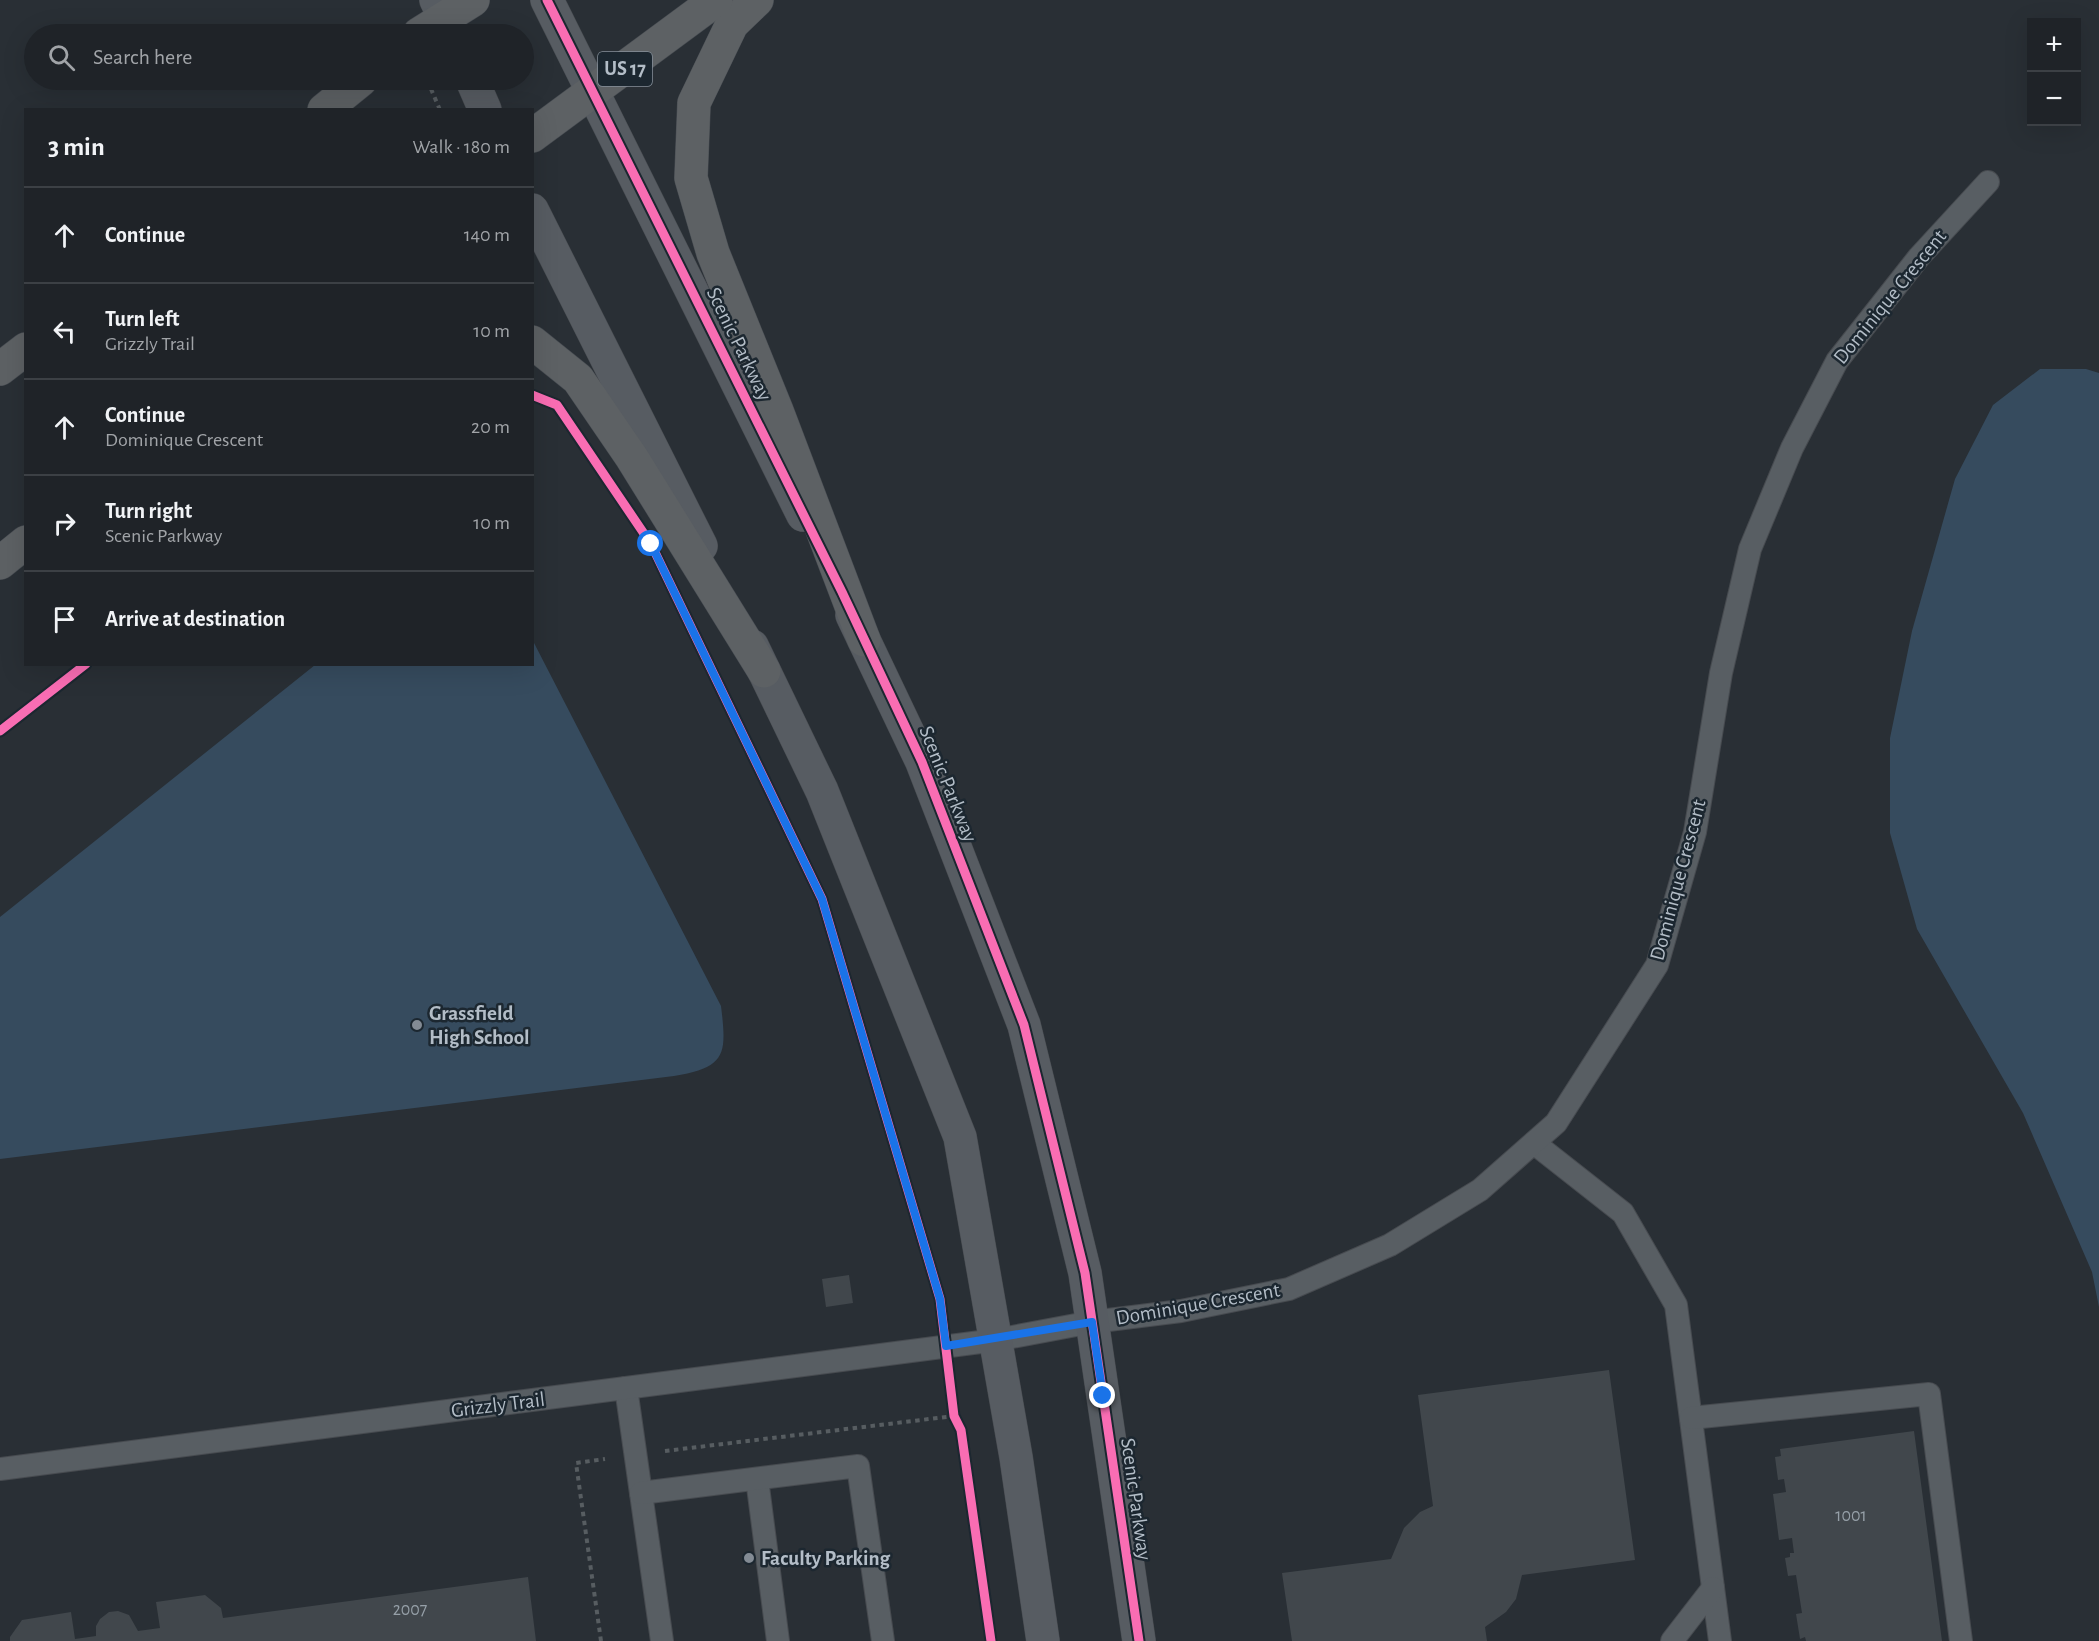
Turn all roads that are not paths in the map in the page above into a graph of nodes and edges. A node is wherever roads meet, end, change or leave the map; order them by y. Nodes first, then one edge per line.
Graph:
1 (547, 0) edge
2 (716, 0) edge
3 (757, 0) edge
4 (452, 13) edge
5 (434, 24) edge
6 (349, 90) edge
7 (476, 90) edge
8 (594, 93) junction
9 (326, 108) edge
10 (484, 108) edge
11 (534, 135) edge
12 (1988, 182) dead end
13 (534, 214) edge
14 (534, 344) edge
15 (24, 351) edge
16 (0, 369) edge
17 (24, 545) edge
18 (0, 563) edge
19 (864, 640) junction
20 (764, 671) junction
21 (1534, 1143) junction
22 (1092, 1322) junction
23 (996, 1340) junction
24 (626, 1388) junction
25 (1691, 1418) junction
26 (0, 1469) edge
27 (757, 1479) junction
28 (641, 1493) junction
29 (1713, 1588) junction
30 (662, 1641) edge
31 (778, 1641) edge
32 (883, 1641) edge
33 (1043, 1641) edge
34 (1139, 1641) edge
35 (1672, 1641) edge
36 (1720, 1641) edge
37 (1961, 1641) edge

1 - 8 street, Scenic Parkway
2 - 8 highway, US 17
3 - 19 highway
4 - 5 highway
6 - 9 highway
7 - 10 street
8 - 11 highway, US 17
8 - 19 street, Scenic Parkway
12 - 21 lane, Dominique Crescent
13 - 20 street
14 - 20 highway
15 - 16 highway
17 - 18 highway
19 - 22 street, Scenic Parkway
20 - 23 street
21 - 22 lane, Dominique Crescent
21 - 25 lane
22 - 23 lane, Dominique Crescent
22 - 34 street, Scenic Parkway
23 - 24 lane, Grizzly Trail
23 - 33 street
24 - 26 lane, Grizzly Trail
24 - 28 lane
25 - 29 lane
25 - 37 lane
27 - 28 lane
27 - 31 lane
27 - 32 lane
28 - 30 lane
29 - 35 lane
29 - 36 lane

